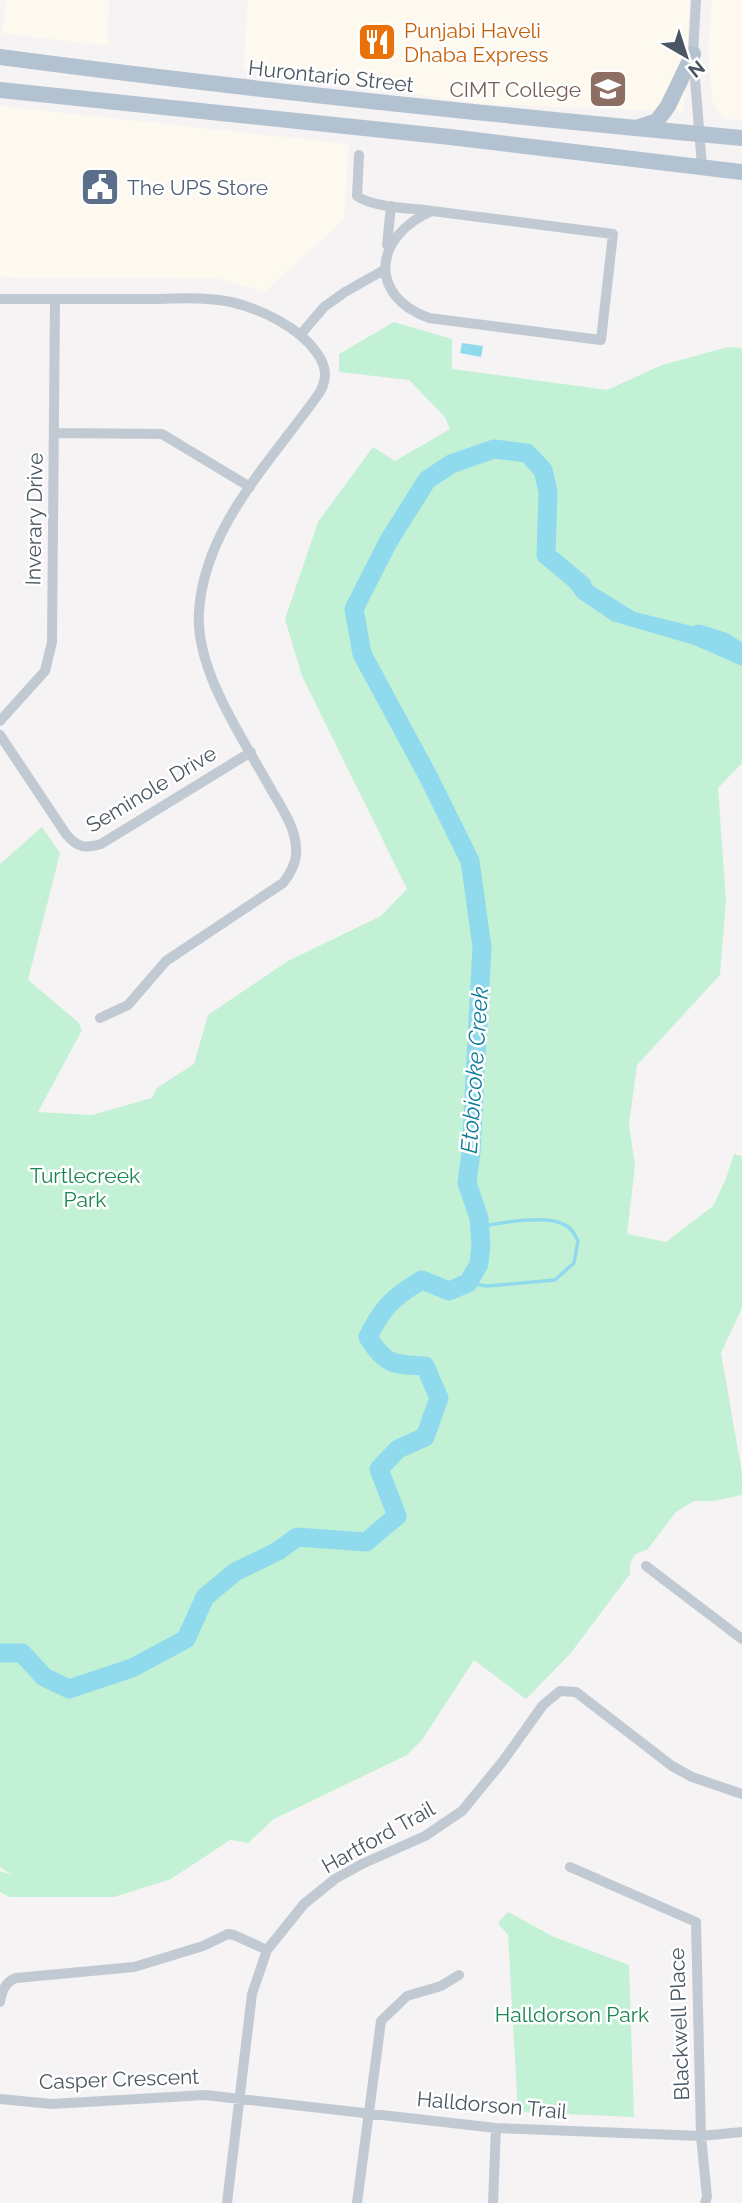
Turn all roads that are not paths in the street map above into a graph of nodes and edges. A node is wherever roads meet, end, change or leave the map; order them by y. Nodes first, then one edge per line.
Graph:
1 (696, 0) edge
2 (693, 54) junction
3 (0, 57) edge
4 (0, 90) edge
5 (637, 127) junction
6 (698, 134) junction
7 (742, 138) edge
8 (359, 155) dead end
9 (702, 166) junction
10 (742, 172) edge
11 (391, 206) junction
12 (432, 211) junction
13 (386, 256) junction
14 (384, 271) junction
15 (0, 299) edge
16 (55, 299) junction
17 (301, 334) junction
18 (55, 433) junction
19 (250, 487) junction
20 (0, 721) edge
21 (0, 735) edge
22 (251, 752) junction
23 (100, 1018) dead end
24 (646, 1566) dead end
25 (742, 1639) edge
26 (742, 1794) edge
27 (570, 1867) dead end
28 (267, 1950) junction
29 (459, 1975) dead end
30 (0, 2002) edge
31 (240, 2098) junction
32 (0, 2099) edge
33 (368, 2112) junction
34 (496, 2128) junction
35 (742, 2132) edge
36 (701, 2136) junction
37 (227, 2203) edge
38 (357, 2203) edge
39 (493, 2203) edge
40 (705, 2203) edge

1 - 2 street
2 - 5 main road
2 - 6 street
3 - 5 main road, Hurontario Street
4 - 9 main road
5 - 6 main road, Hurontario Street
6 - 7 main road, Hurontario Street
6 - 9 street
8 - 11 street
9 - 10 main road
11 - 12 street
11 - 13 street
12 - 13 street
12 - 14 street
13 - 14 street
14 - 17 street
15 - 16 street
16 - 17 street
16 - 18 street, Inverary Drive
17 - 19 street
18 - 19 street
18 - 20 street, Inverary Drive
19 - 22 street
21 - 22 street, Seminole Drive
22 - 23 street
24 - 25 street
26 - 28 street, Hartford Trail
27 - 36 street, Blackwell Place
28 - 30 street
28 - 31 street, Hartford Trail
29 - 33 street
31 - 32 street, Casper Crescent
31 - 33 street, Halldorson Trail
31 - 37 street, Hartford Trail
33 - 34 street, Halldorson Trail
33 - 38 street
34 - 36 street, Halldorson Trail
34 - 39 street
35 - 36 street, Halldorson Trail
36 - 40 street

